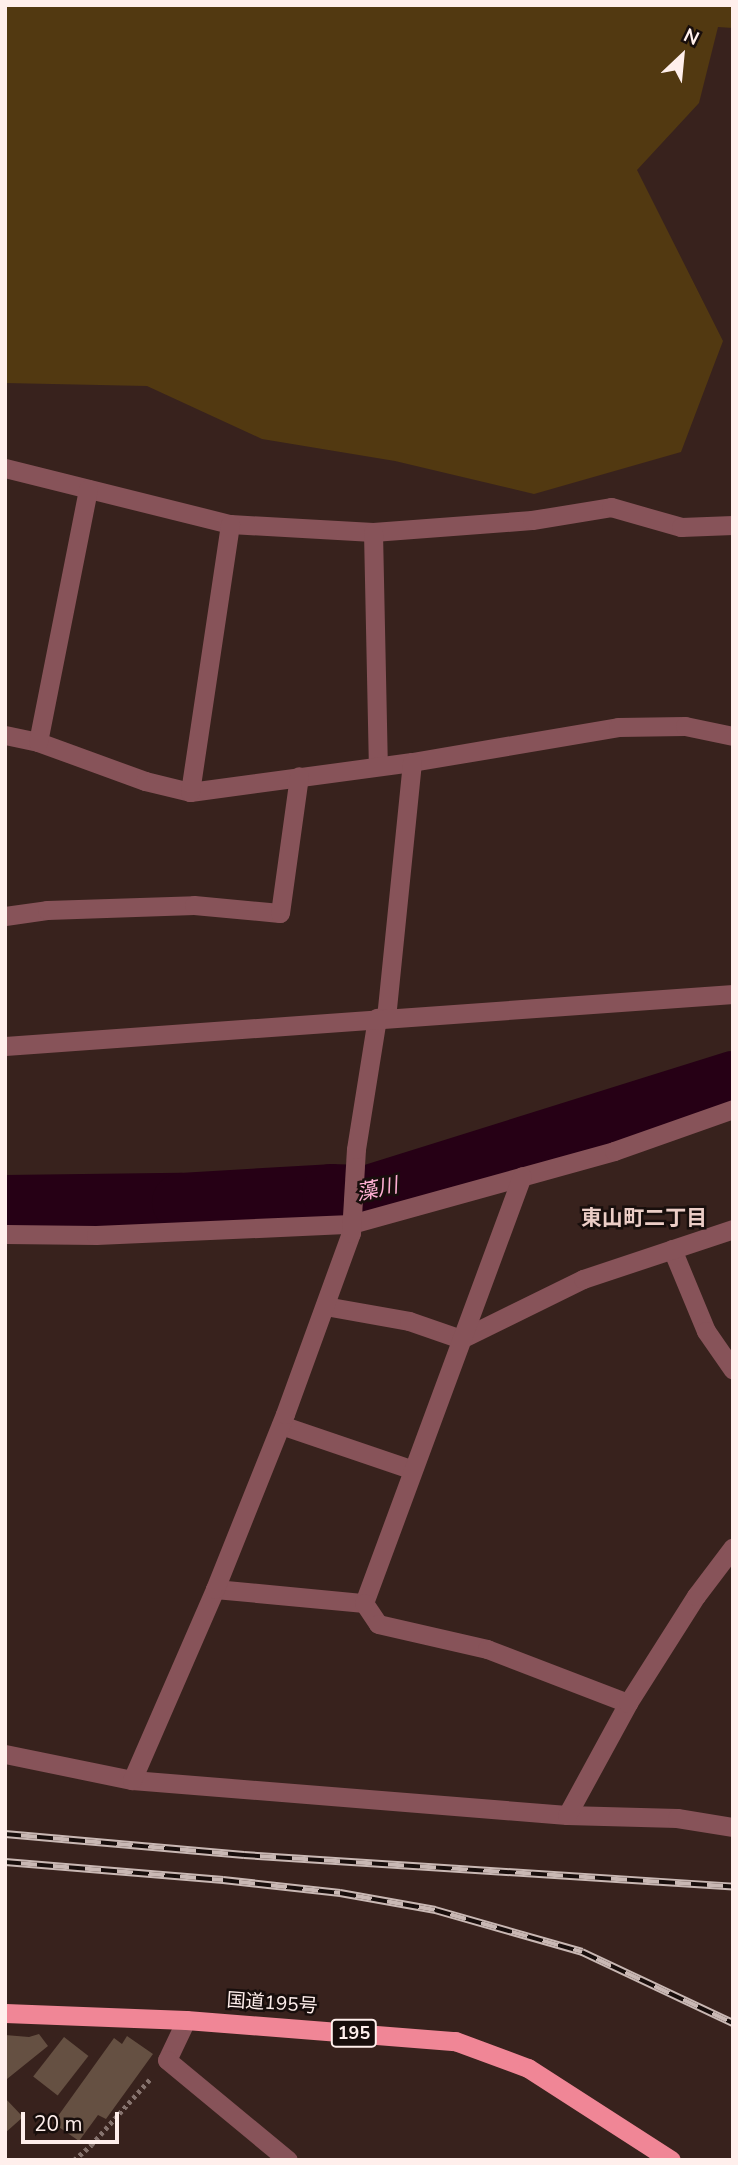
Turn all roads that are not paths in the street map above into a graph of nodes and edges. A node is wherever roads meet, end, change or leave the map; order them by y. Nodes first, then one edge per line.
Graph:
1 (5, 468) edge
2 (88, 489) junction
3 (230, 524) junction
4 (733, 525) edge
5 (373, 532) junction
6 (5, 735) edge
7 (733, 736) edge
8 (38, 742) junction
9 (412, 762) junction
10 (378, 765) junction
11 (299, 775) junction
12 (190, 792) junction
13 (5, 916) edge
14 (733, 994) edge
15 (381, 1018) junction
16 (5, 1046) edge
17 (733, 1109) edge
18 (522, 1176) junction
19 (350, 1219) junction
20 (733, 1228) edge
21 (5, 1234) edge
22 (672, 1249) junction
23 (325, 1306) junction
24 (461, 1339) junction
25 (733, 1370) edge
26 (281, 1425) junction
27 (413, 1470) junction
28 (733, 1547) edge
29 (215, 1589) junction
30 (363, 1603) junction
31 (628, 1703) junction
32 (5, 1754) edge
33 (132, 1780) junction
34 (567, 1815) junction
35 (733, 1827) edge
36 (5, 2013) edge
37 (186, 2020) junction
38 (288, 2160) edge
39 (671, 2160) edge

1 - 2 street
2 - 3 street
2 - 8 street
3 - 5 street
3 - 12 street
4 - 5 street
5 - 10 street
6 - 8 street
7 - 9 street
8 - 12 street
9 - 10 street
9 - 15 street
10 - 11 street
11 - 12 street
11 - 13 street
14 - 15 street
15 - 16 street
15 - 19 street
17 - 18 street
18 - 19 street
18 - 24 street
19 - 21 street
19 - 23 street
20 - 22 street
22 - 24 street
22 - 25 street
23 - 24 street
23 - 26 street
24 - 27 street
26 - 27 street
26 - 29 street
27 - 30 street
28 - 31 street
29 - 30 street
29 - 33 street
30 - 31 street
31 - 34 street
32 - 33 street
33 - 34 street
34 - 35 street
36 - 37 highway, 国道195号 / 195
37 - 38 street
37 - 39 highway, 国道195号 / 195

